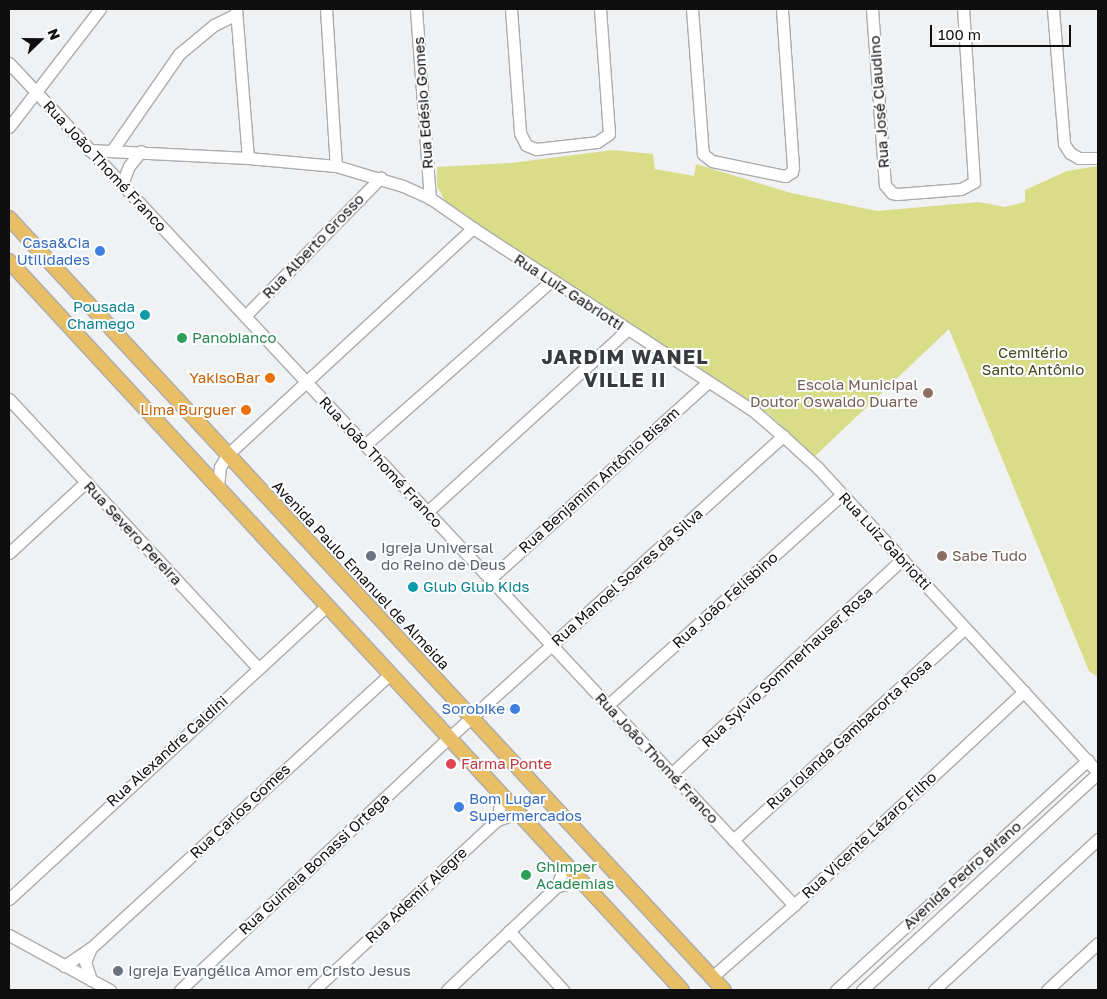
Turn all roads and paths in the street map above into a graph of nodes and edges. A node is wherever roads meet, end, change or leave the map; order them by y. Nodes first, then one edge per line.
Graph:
1 (100, 9) edge
2 (326, 9) edge
3 (416, 9) edge
4 (511, 9) edge
5 (600, 9) edge
6 (692, 9) edge
7 (782, 9) edge
8 (872, 9) edge
9 (964, 9) edge
10 (1052, 9) edge
11 (236, 11) edge
12 (9, 63) edge
13 (35, 91) junction
14 (9, 127) edge
15 (113, 149) junction
16 (90, 150) junction
17 (141, 151) junction
18 (248, 158) junction
19 (1098, 158) edge
20 (336, 166) junction
21 (381, 177) junction
22 (122, 184) junction
23 (430, 198) junction
24 (9, 218) edge
25 (473, 228) junction
26 (9, 260) edge
27 (551, 281) junction
28 (245, 316) junction
29 (627, 330) junction
30 (307, 382) junction
31 (708, 382) junction
32 (9, 399) edge
33 (783, 436) junction
34 (365, 445) junction
35 (227, 455) junction
36 (86, 482) junction
37 (218, 488) junction
38 (842, 494) junction
39 (427, 512) junction
40 (9, 552) edge
41 (902, 559) junction
42 (490, 579) junction
43 (327, 606) junction
44 (965, 628) junction
45 (552, 645) junction
46 (258, 668) junction
47 (390, 674) junction
48 (1024, 691) junction
49 (608, 705) junction
50 (472, 718) junction
51 (449, 738) junction
52 (1088, 760) junction
53 (1098, 772) edge
54 (671, 774) junction
55 (502, 796) junction
56 (518, 813) junction
57 (497, 820) junction
58 (733, 840) junction
59 (1097, 842) edge
60 (565, 864) junction
61 (581, 881) junction
62 (557, 886) junction
63 (9, 899) edge
64 (794, 905) junction
65 (509, 931) junction
66 (9, 935) edge
67 (1098, 943) edge
68 (91, 948) junction
69 (64, 966) junction
70 (712, 977) junction
71 (91, 980) junction
72 (839, 989) edge
73 (110, 990) edge
74 (180, 990) edge
75 (314, 990) edge
76 (447, 990) edge
77 (563, 990) edge
78 (682, 990) edge
79 (724, 990) edge
80 (862, 990) edge
81 (934, 990) edge
82 (1047, 990) edge

1 - 13 street
2 - 20 street
3 - 23 street, Rua Edésio Gomes
4 - 5 street
6 - 7 street
8 - 9 street, Rua José Claudino
10 - 19 street
11 - 15 street
11 - 18 street
12 - 13 street, Rua João Thomé Franco
13 - 14 street
13 - 16 street, Rua João Thomé Franco
15 - 16 street, Rua Luiz Gabriotti
15 - 17 street, Rua Luiz Gabriotti
16 - 22 street, Rua João Thomé Franco
17 - 18 street, Rua Luiz Gabriotti
17 - 22 street
18 - 20 street, Rua Luiz Gabriotti
20 - 21 street, Rua Luiz Gabriotti
21 - 23 street, Rua Luiz Gabriotti
21 - 28 street, Rua Alberto Grosso
22 - 28 street, Rua João Thomé Franco
23 - 25 street, Rua Luiz Gabriotti
24 - 35 main road, Avenida Paulo Emanuel de Almeida
25 - 27 street, Rua Luiz Gabriotti
25 - 30 street
26 - 37 main road
27 - 29 street, Rua Luiz Gabriotti
27 - 34 street
28 - 30 street, Rua João Thomé Franco
29 - 31 street, Rua Luiz Gabriotti
29 - 39 street
30 - 34 street, Rua João Thomé Franco
30 - 35 street
31 - 33 street, Rua Luiz Gabriotti
31 - 42 street, Rua Benjamim Antônio Bisam
32 - 36 street, Rua Severo Pereira
33 - 38 street, Rua Luiz Gabriotti
33 - 45 street, Rua Manoel Soares da Silva
34 - 39 street, Rua João Thomé Franco
35 - 37 street
35 - 50 main road, Avenida Paulo Emanuel de Almeida
36 - 40 street
36 - 46 street, Rua Severo Pereira
37 - 43 main road
38 - 41 street, Rua Luiz Gabriotti
38 - 49 street, Rua João Felisbino
39 - 42 street, Rua João Thomé Franco
41 - 44 street, Rua Luiz Gabriotti
41 - 54 street, Rua Sylvio Sommerhauser Rosa
42 - 45 street, Rua João Thomé Franco
43 - 46 street, Rua Alexandre Caldini
43 - 47 main road
44 - 48 street, Rua Luiz Gabriotti
44 - 58 street, Rua Iolanda Gambacorta Rosa
45 - 49 street, Rua João Thomé Franco
45 - 50 street, Rua Manoel Soares da Silva
46 - 63 street, Rua Alexandre Caldini
47 - 51 main road
47 - 68 street, Rua Carlos Gomes
48 - 52 street, Rua Luiz Gabriotti
48 - 64 street, Rua Vicente Lázaro Filho
49 - 54 street, Rua João Thomé Franco
50 - 51 street
50 - 70 main road, Avenida Paulo Emanuel de Almeida
51 - 55 main road
51 - 74 street, Rua Guineia Bonassi Ortega
52 - 53 street, Rua Luiz Gabriotti
52 - 72 street, Avenida Pedro Bifano
53 - 80 street, Avenida Pedro Bifano
54 - 58 street, Rua João Thomé Franco
55 - 56 main road
55 - 57 street
56 - 57 street, Rua Ademir Alegre
56 - 60 main road
57 - 75 street, Rua Ademir Alegre
58 - 64 street, Rua João Thomé Franco
59 - 81 street
60 - 61 main road
60 - 62 street
61 - 62 street
61 - 78 main road
62 - 65 street
64 - 70 street, Rua Vicente Lázaro Filho
65 - 76 street
65 - 77 street
66 - 69 street
67 - 82 street
68 - 69 street, Rua Carlos Gomes
68 - 71 street
69 - 71 street
70 - 79 main road, Avenida Paulo Emanuel de Almeida
71 - 73 street

